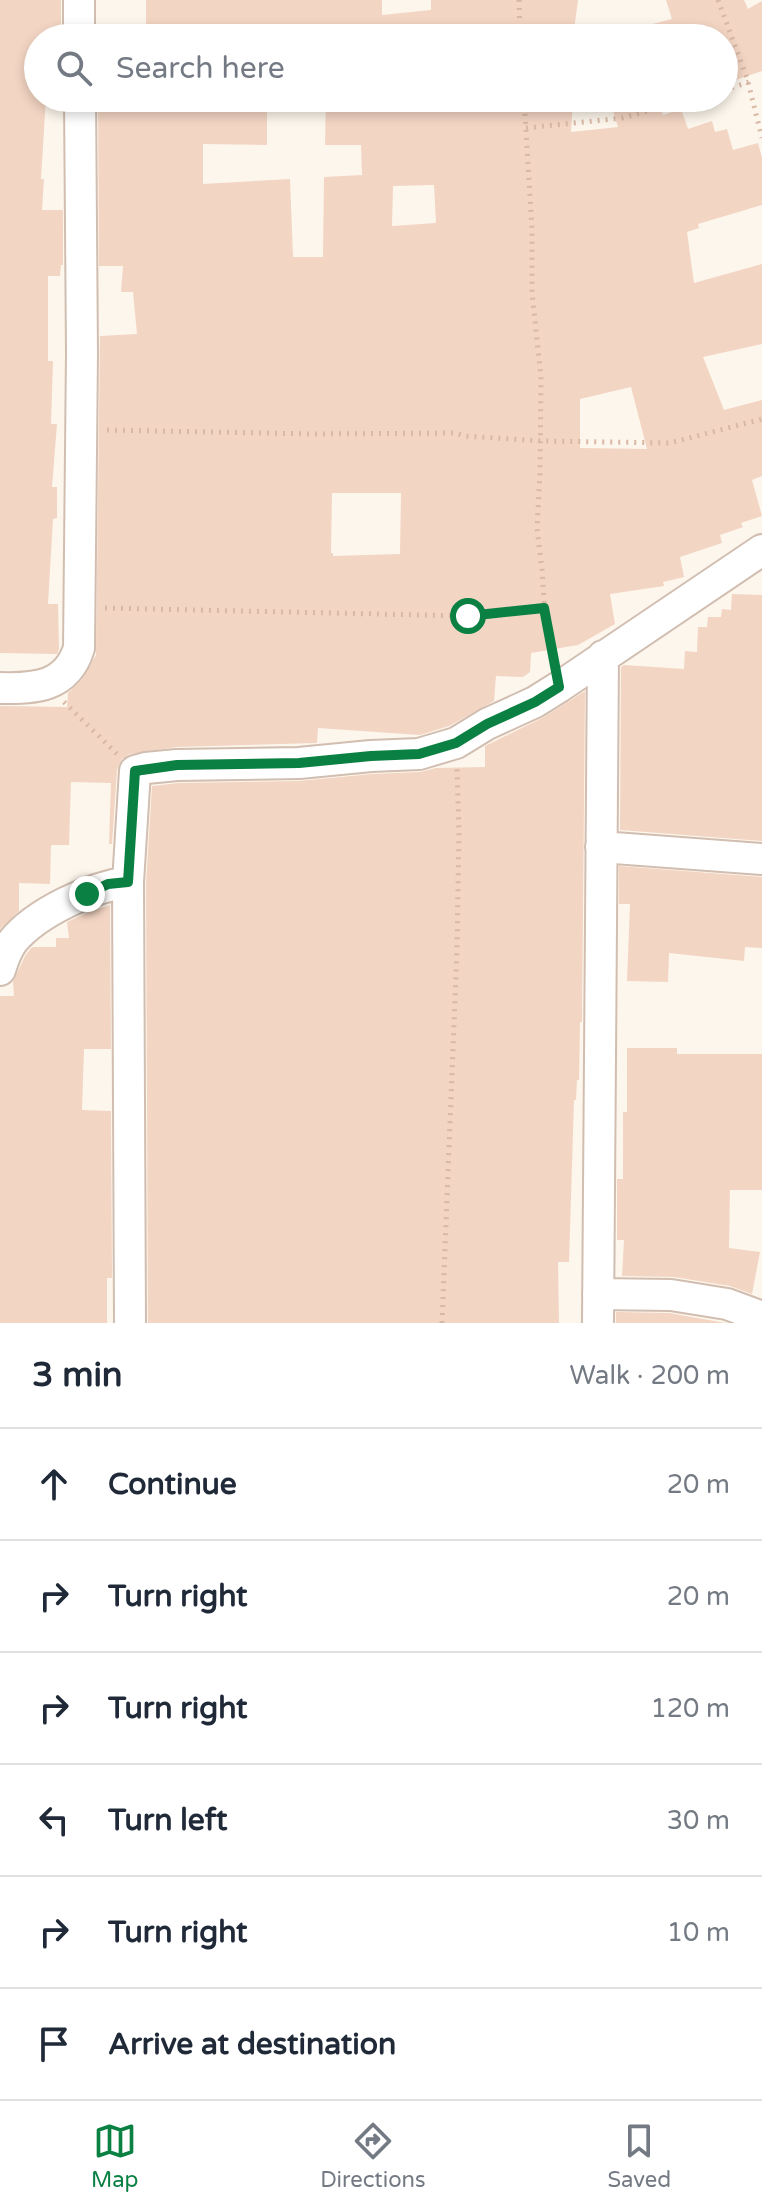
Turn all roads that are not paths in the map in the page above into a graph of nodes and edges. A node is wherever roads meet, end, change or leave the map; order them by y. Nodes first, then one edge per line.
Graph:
1 (79, 0) edge
2 (79, 24) edge
3 (80, 112) edge
4 (762, 550) edge
5 (603, 656) junction
6 (0, 688) edge
7 (601, 847) junction
8 (762, 859) edge
9 (128, 882) junction
10 (0, 970) edge
11 (598, 1309) edge
12 (760, 1316) edge
13 (130, 1323) edge

1 - 2 street
3 - 6 street
4 - 5 street
5 - 7 street
5 - 9 street
7 - 8 street
7 - 11 street
9 - 10 street
9 - 13 street
11 - 12 street

